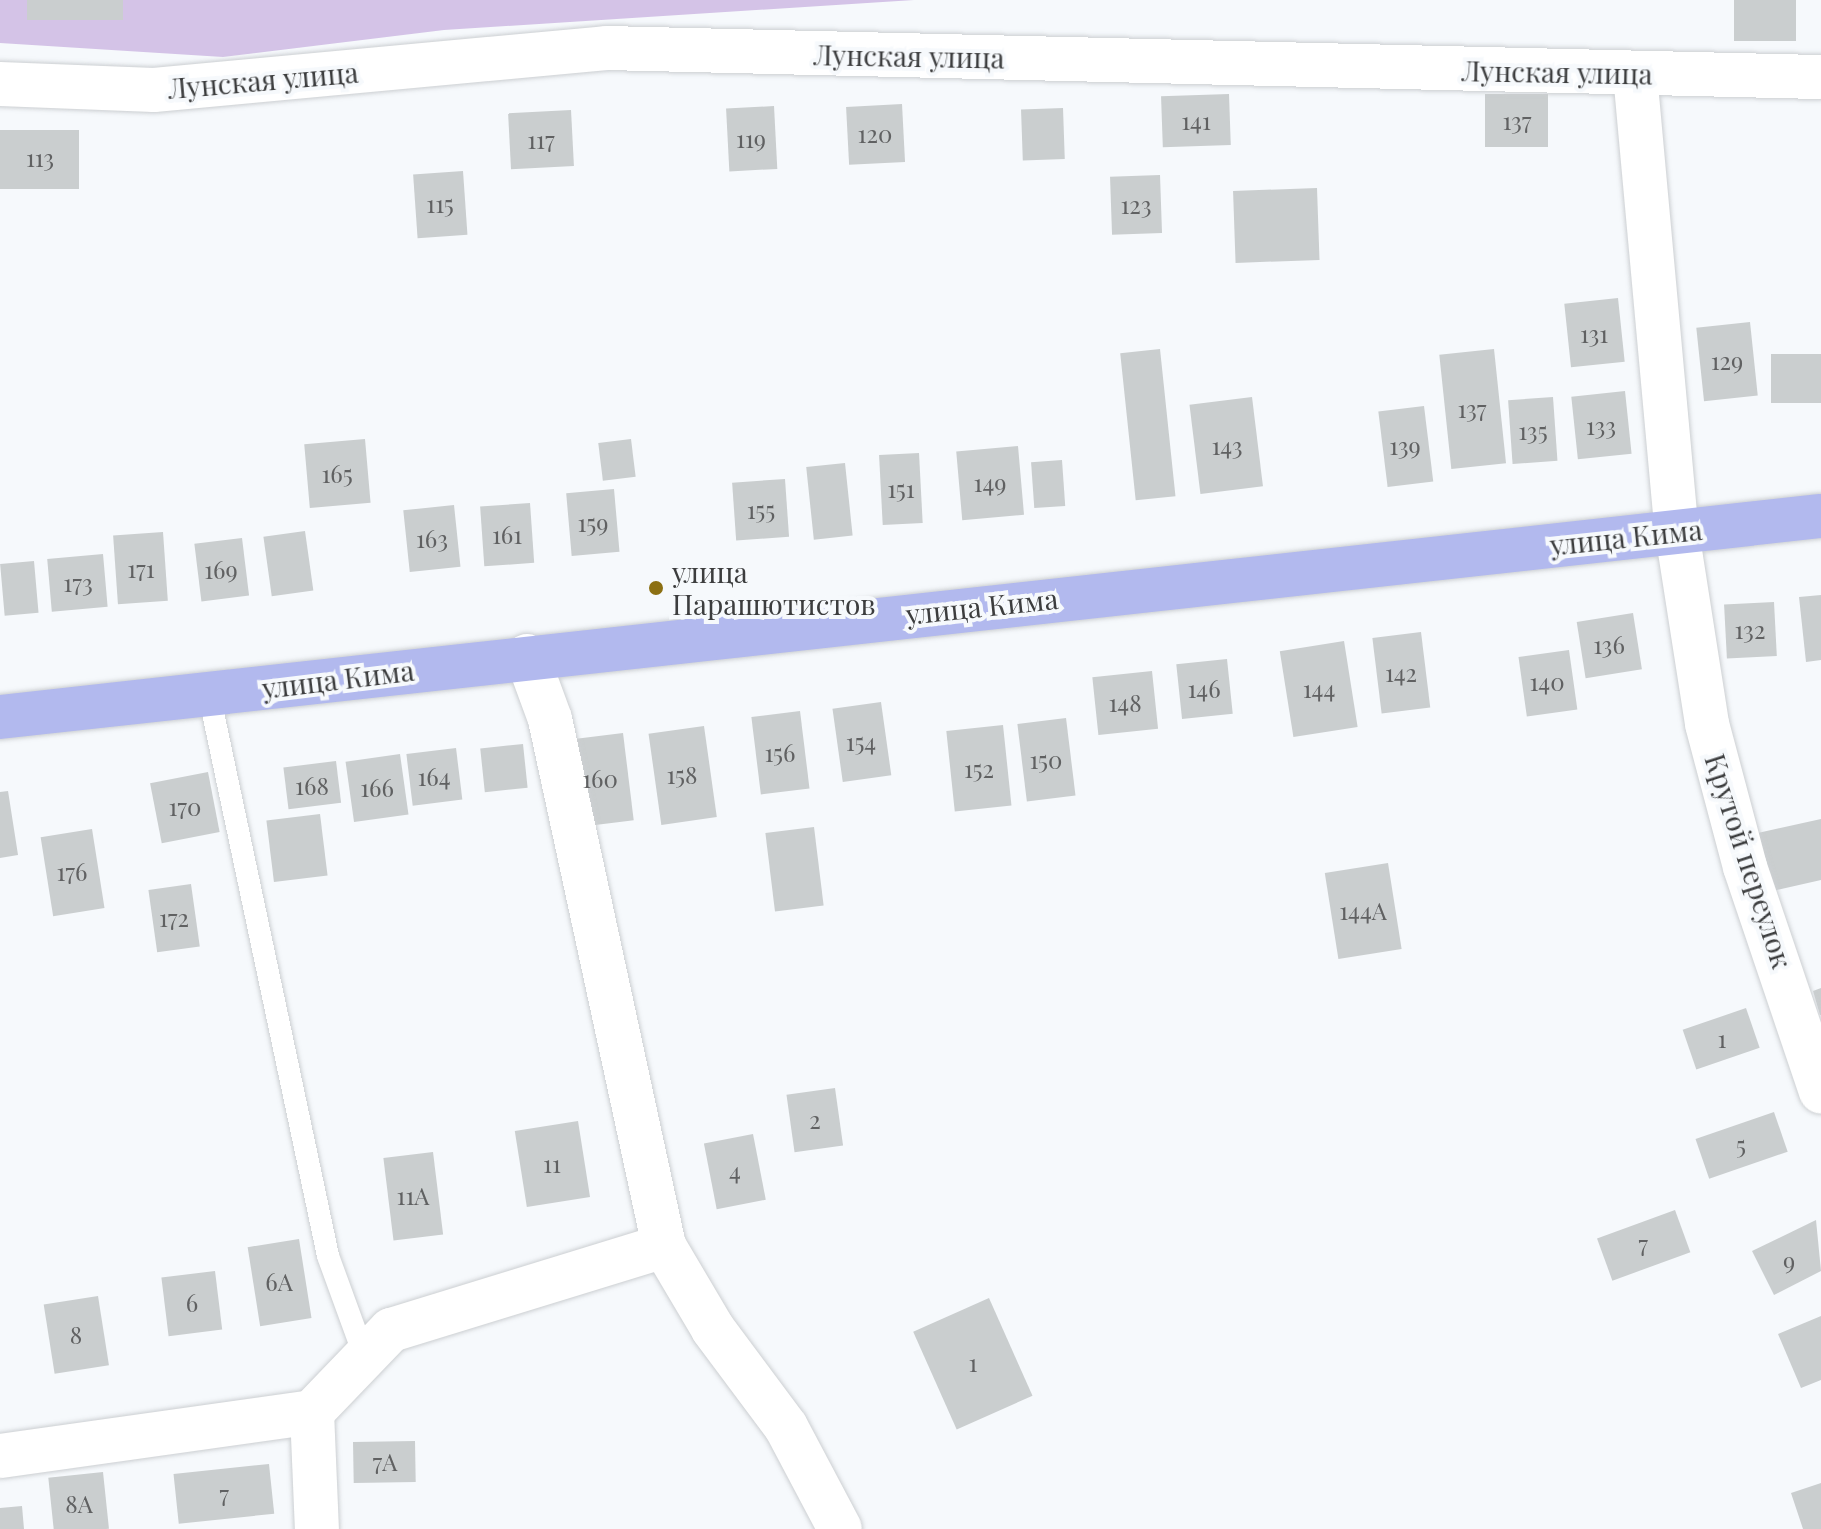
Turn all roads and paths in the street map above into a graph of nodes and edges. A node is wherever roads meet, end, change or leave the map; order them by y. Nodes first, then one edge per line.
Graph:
1 (1635, 74) junction
2 (1821, 77) edge
3 (0, 84) edge
4 (1821, 516) edge
5 (1677, 532) junction
6 (527, 656) junction
7 (209, 694) junction
8 (0, 717) edge
9 (1821, 1092) edge
10 (664, 1246) junction
11 (363, 1352) junction
12 (312, 1412) junction
13 (0, 1456) edge
14 (317, 1529) edge
15 (840, 1529) edge

1 - 2 street, Лунская улица
1 - 3 street, Лунская улица
1 - 5 street, Крутой переулок
4 - 5 main road, улица Кима
5 - 6 main road, улица Кима
5 - 9 street, Крутой переулок
6 - 7 main road, улица Кима
6 - 10 street
7 - 8 main road, улица Кима
7 - 11 lane
10 - 11 street
10 - 15 street
11 - 12 street
12 - 13 street
12 - 14 street

